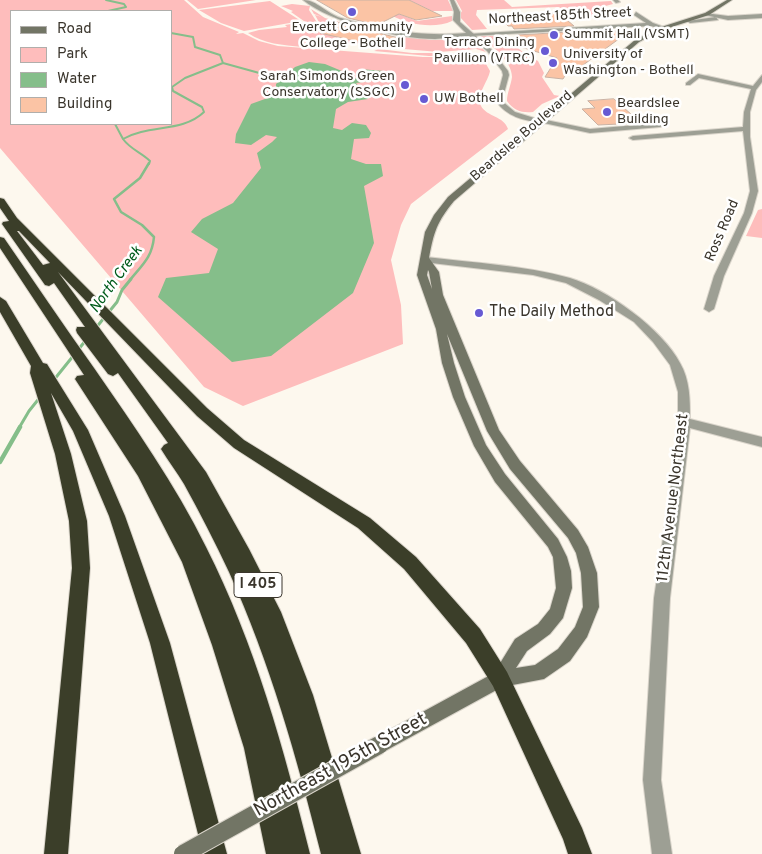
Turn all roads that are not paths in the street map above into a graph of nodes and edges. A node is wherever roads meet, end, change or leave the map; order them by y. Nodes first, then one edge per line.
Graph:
1 (306, 0) edge
2 (452, 0) edge
3 (730, 0) edge
4 (636, 14) dead end
5 (707, 14) junction
6 (762, 16) edge
7 (728, 18) junction
8 (690, 21) junction
9 (651, 24) junction
10 (664, 28) junction
11 (471, 34) junction
12 (762, 77) edge
13 (688, 84) dead end
14 (759, 87) edge
15 (541, 122) junction
16 (660, 125) dead end
17 (746, 129) junction
18 (633, 138) dead end
19 (0, 201) edge
20 (751, 202) junction
21 (762, 205) edge
22 (0, 214) edge
23 (14, 220) junction
24 (0, 240) edge
25 (0, 255) edge
26 (426, 260) junction
27 (0, 301) edge
28 (709, 309) dead end
29 (80, 318) junction
30 (63, 341) junction
31 (103, 348) junction
32 (39, 368) junction
33 (84, 373) junction
34 (685, 422) junction
35 (762, 442) edge
36 (563, 572) joint
37 (589, 573) joint
38 (500, 679) junction
39 (56, 854) edge
40 (183, 854) edge
41 (215, 854) edge
42 (278, 854) edge
43 (298, 854) edge
44 (333, 854) edge
45 (350, 854) edge
46 (580, 854) edge
47 (662, 854) edge

1 - 11 street, Northeast 185th Street
2 - 11 street
3 - 5 main road, Beardslee Boulevard
4 - 9 street
5 - 7 street
5 - 8 main road, Beardslee Boulevard
6 - 7 street
7 - 8 street
8 - 10 main road, Beardslee Boulevard
9 - 10 street
9 - 11 street, Northeast 185th Street
10 - 15 main road, Beardslee Boulevard
11 - 15 street
12 - 14 street, Ross Road
13 - 14 street
14 - 17 street, Ross Road
15 - 16 street
15 - 26 main road, Beardslee Boulevard
17 - 18 street
17 - 20 street, Ross Road
19 - 23 highway, I 405
20 - 21 street
20 - 28 street, Ross Road
22 - 29 highway, I 405
23 - 29 highway, I 405
23 - 38 highway
24 - 30 highway, I 405
25 - 30 highway, I 405
26 - 34 street, 112th Avenue Northeast
26 - 36 main road, Beardslee Boulevard
26 - 37 main road, Beardslee Boulevard
27 - 32 highway
29 - 31 highway, I 405
30 - 33 highway, I 405
31 - 44 highway, I 405
31 - 45 highway, I 405
32 - 39 highway
32 - 41 highway
33 - 42 highway, I 405
33 - 43 highway, I 405
34 - 35 street
34 - 47 street, 112th Avenue Northeast
36 - 38 main road, Northeast 195th Street
37 - 38 main road, Northeast 195th Street
38 - 40 main road, Northeast 195th Street, bridge
38 - 46 highway

